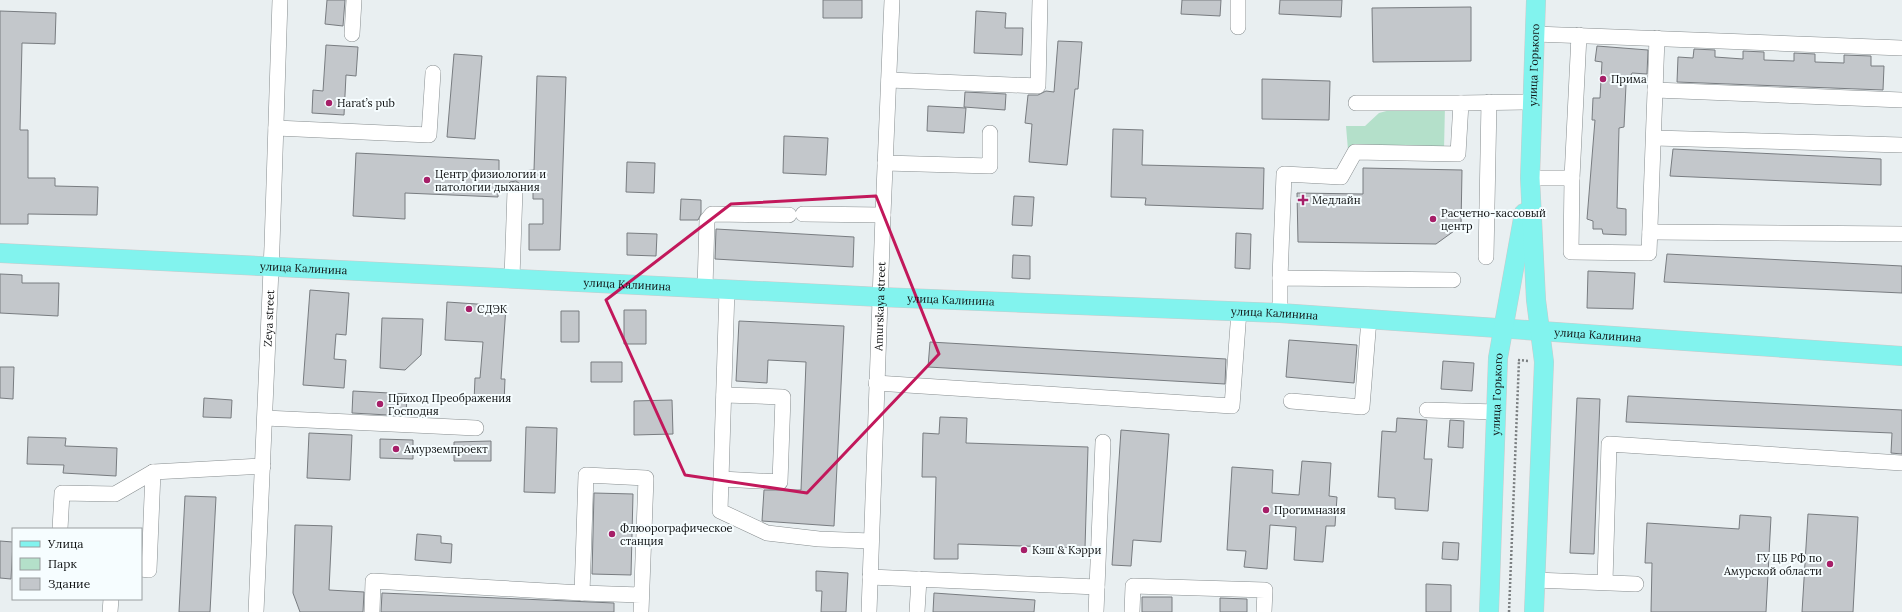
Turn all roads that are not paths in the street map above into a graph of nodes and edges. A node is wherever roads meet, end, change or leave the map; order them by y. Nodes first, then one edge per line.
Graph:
1 (280, 0) edge
2 (354, 0) edge
3 (892, 0) edge
4 (1040, 0) edge
5 (1238, 0) edge
6 (1536, 0) edge
7 (1238, 27) dead end
8 (352, 34) dead end
9 (1535, 34) junction
10 (1579, 35) junction
11 (1657, 38) junction
12 (1902, 48) edge
13 (433, 73) dead end
14 (889, 80) junction
15 (1655, 90) junction
16 (1902, 100) edge
17 (1356, 102) dead end
18 (1489, 102) junction
19 (1533, 102) junction
20 (1461, 103) junction
21 (276, 128) junction
22 (990, 133) dead end
23 (1654, 138) junction
24 (1902, 145) edge
25 (885, 163) junction
26 (1530, 178) junction
27 (1572, 178) junction
28 (515, 190) dead end
29 (882, 215) junction
30 (1650, 232) junction
31 (1902, 234) edge
32 (0, 253) edge
33 (1486, 257) dead end
34 (272, 265) junction
35 (512, 278) junction
36 (1280, 278) junction
37 (1453, 280) dead end
38 (705, 288) junction
39 (727, 289) junction
40 (880, 297) junction
41 (1239, 311) junction
42 (1280, 313) junction
43 (1369, 319) junction
44 (1503, 327) junction
45 (1540, 330) junction
46 (1902, 356) edge
47 (876, 383) junction
48 (724, 395) junction
49 (1291, 401) dead end
50 (1427, 410) dead end
51 (1497, 412) junction
52 (265, 418) junction
53 (476, 428) dead end
54 (1103, 442) dead end
55 (1902, 463) edge
56 (263, 466) junction
57 (152, 472) junction
58 (721, 479) junction
59 (60, 528) edge
60 (871, 541) junction
61 (142, 569) edge
62 (870, 577) junction
63 (919, 579) junction
64 (1535, 580) junction
65 (1605, 582) junction
66 (1636, 584) dead end
67 (1097, 587) junction
68 (582, 593) junction
69 (641, 595) dead end
70 (111, 600) edge
71 (110, 612) edge
72 (256, 612) edge
73 (372, 612) edge
74 (641, 612) edge
75 (869, 612) edge
76 (917, 612) edge
77 (1096, 612) edge
78 (1132, 612) edge
79 (1264, 612) edge
80 (1489, 612) edge
81 (1534, 612) edge

1 - 21 street, Zeya street
2 - 8 street
3 - 14 street, Amurskaya street
4 - 14 street
5 - 7 street
6 - 9 main road, улица Горького
9 - 10 street
9 - 19 main road, улица Горького
10 - 11 street
10 - 27 street
11 - 12 street
11 - 15 street
13 - 21 street
14 - 25 street, Amurskaya street
15 - 16 street
15 - 23 street
17 - 20 street
18 - 19 street
18 - 20 street
18 - 33 street
19 - 26 main road, улица Горького
20 - 36 street
21 - 34 street, Zeya street
22 - 25 street
23 - 24 street
23 - 30 street
25 - 29 street, Amurskaya street
26 - 27 street
26 - 44 main road, улица Горького
26 - 45 main road, улица Горького
27 - 30 street
28 - 35 street
29 - 38 street
29 - 40 street, Amurskaya street
30 - 31 street
32 - 34 main road, улица Калинина
34 - 35 main road, улица Калинина
34 - 52 street, Zeya street
35 - 38 main road, улица Калинина
36 - 37 street
36 - 42 street
38 - 39 main road, улица Калинина
39 - 40 main road, улица Калинина
39 - 48 street
40 - 41 main road, улица Калинина
40 - 47 street, Amurskaya street
41 - 42 main road, улица Калинина
41 - 47 street
42 - 43 main road, улица Калинина
43 - 44 main road, улица Калинина
43 - 49 street
44 - 45 main road, улица Калинина
44 - 51 main road, улица Горького
45 - 46 main road, улица Калинина
45 - 64 main road, улица Горького
47 - 60 street, Amurskaya street
48 - 58 street
48 - 58 street
50 - 51 street
51 - 80 main road, улица Горького
52 - 53 street
52 - 56 street, Zeya street
54 - 67 street
55 - 65 street
56 - 57 street
56 - 72 street, Zeya street
57 - 59 street
57 - 61 street
58 - 60 street
60 - 62 street, Amurskaya street
62 - 63 street
62 - 75 street, Amurskaya street
63 - 67 street
63 - 76 street
64 - 65 street
64 - 81 main road, улица Горького
65 - 66 street
67 - 77 street
68 - 69 street
68 - 73 street
68 - 74 street
70 - 71 street
78 - 79 street

